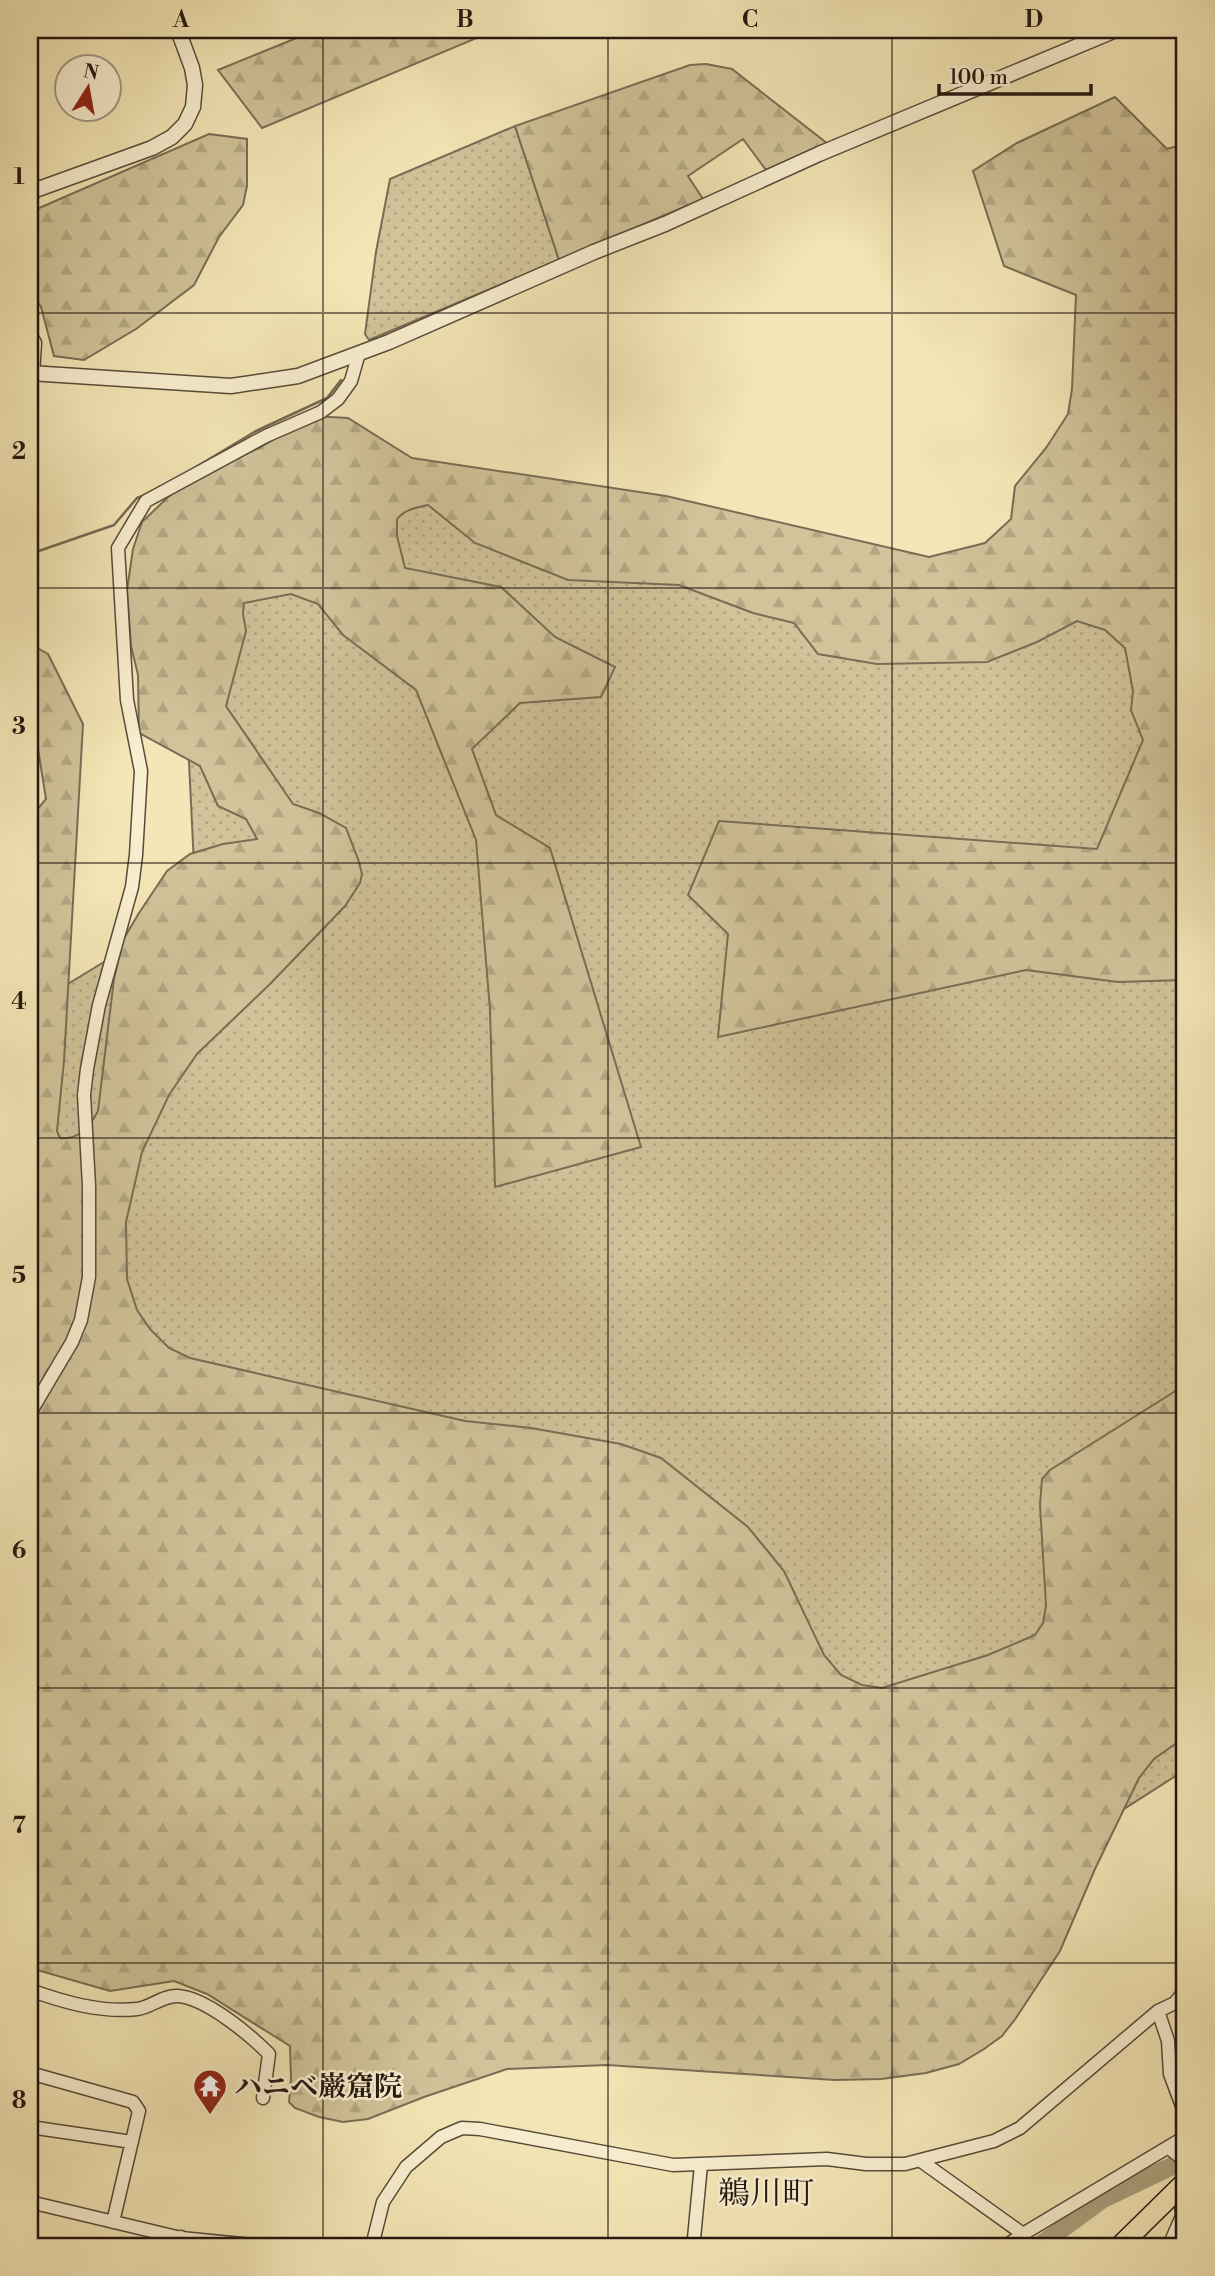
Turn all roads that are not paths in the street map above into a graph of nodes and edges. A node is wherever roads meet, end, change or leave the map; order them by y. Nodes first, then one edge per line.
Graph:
1 (178, 30) edge
2 (1116, 30) edge
3 (30, 192) edge
4 (30, 336) edge
5 (359, 353) junction
6 (31, 374) edge
7 (30, 1413) edge
8 (30, 1990) edge
9 (1185, 1990) edge
10 (1158, 2011) junction
11 (30, 2073) edge
12 (263, 2098) dead end
13 (1185, 2114) edge
14 (30, 2127) edge
15 (1185, 2137) edge
16 (132, 2142) junction
17 (1169, 2148) junction
18 (921, 2161) junction
19 (1185, 2161) edge
20 (701, 2165) junction
21 (1183, 2184) edge
22 (30, 2202) edge
23 (113, 2222) junction
24 (1023, 2234) junction
25 (180, 2242) edge
26 (262, 2246) edge
27 (372, 2246) edge
28 (691, 2246) edge
29 (1006, 2246) edge
30 (1120, 2246) edge
31 (1169, 2246) edge

1 - 3 street
2 - 5 street
4 - 6 street
5 - 6 street
5 - 7 street
8 - 12 street
9 - 10 street
10 - 13 street
10 - 18 street
11 - 16 street
14 - 16 street
15 - 17 street
16 - 23 street
17 - 19 street
17 - 24 street
18 - 20 street
18 - 24 street
20 - 27 street
20 - 28 street
21 - 30 main road
21 - 31 street
22 - 23 street
23 - 25 street
24 - 29 street
25 - 26 street

